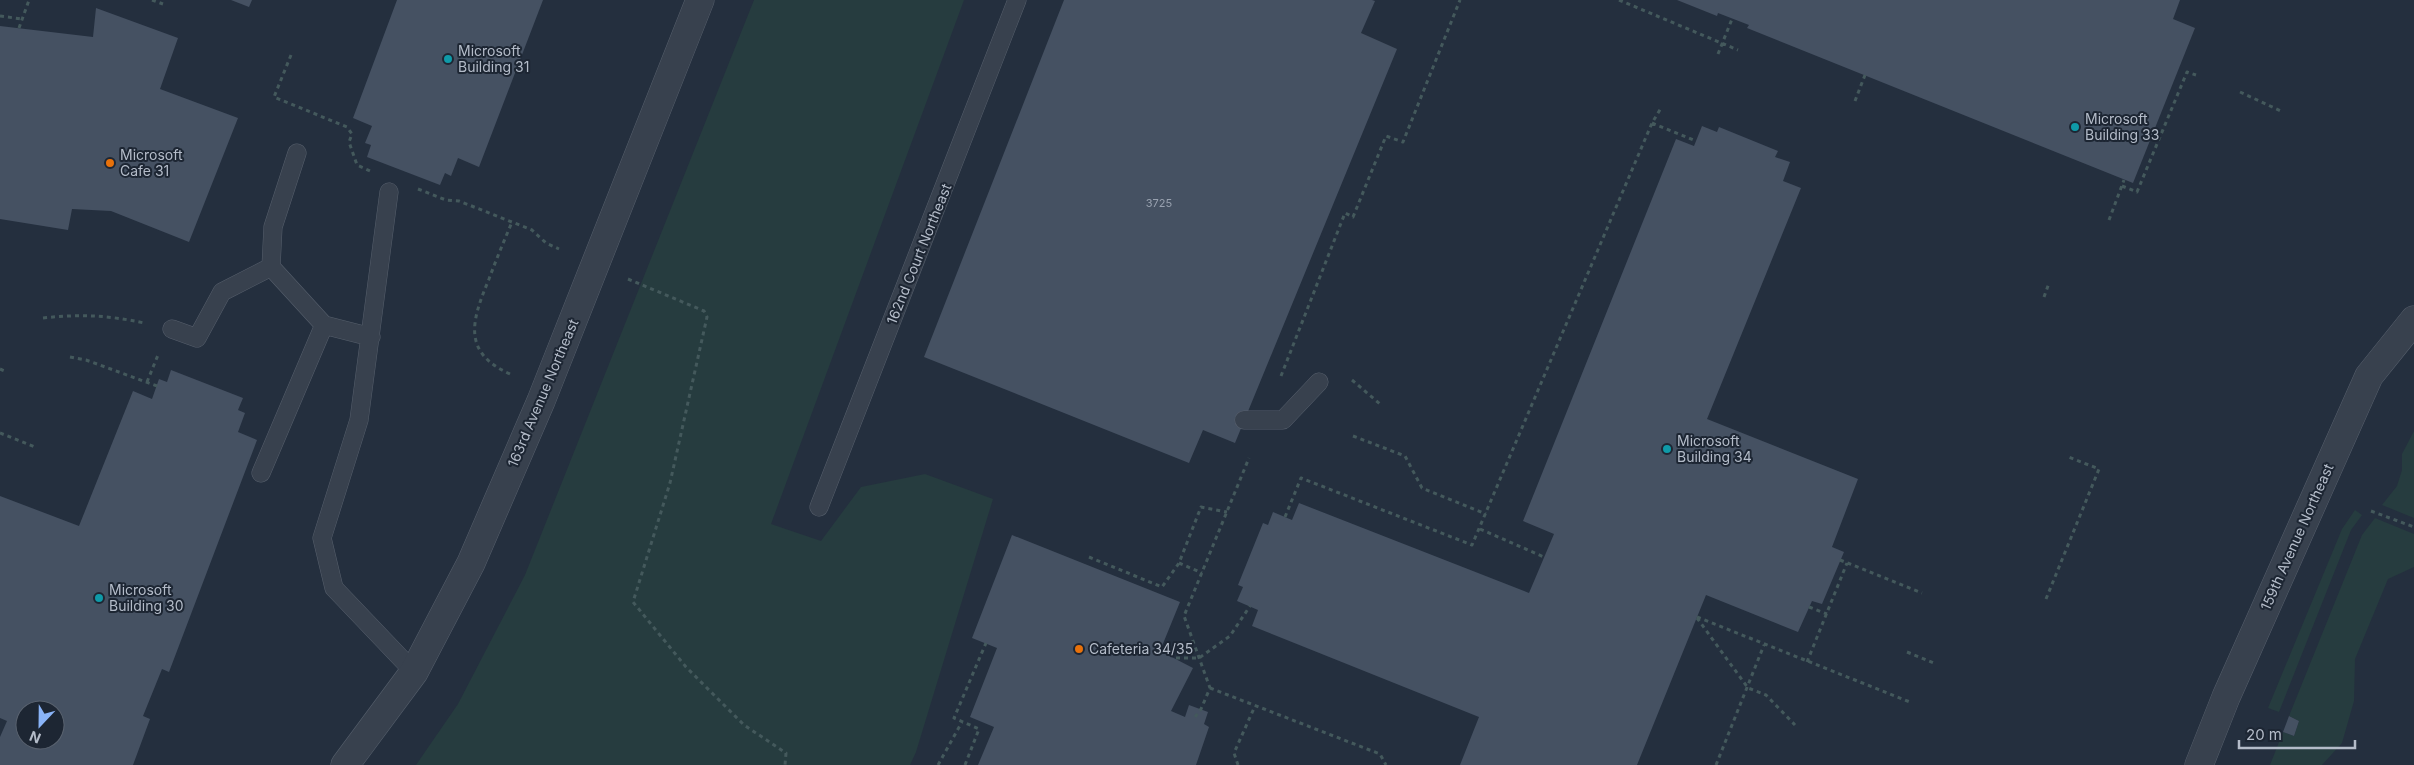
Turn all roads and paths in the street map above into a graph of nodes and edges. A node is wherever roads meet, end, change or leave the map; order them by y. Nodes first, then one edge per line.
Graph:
1 (30, 0) edge
2 (152, 0) edge
3 (700, 0) edge
4 (1017, 0) edge
5 (1460, 0) edge
6 (1619, 0) edge
7 (163, 4) dead end
8 (0, 16) edge
9 (22, 18) junction
10 (1732, 18) dead end
11 (19, 28) dead end
12 (1722, 44) junction
13 (1738, 50) dead end
14 (1718, 54) dead end
15 (291, 55) dead end
16 (1865, 75) dead end
17 (2196, 75) dead end
18 (2240, 92) dead end
19 (1855, 101) dead end
20 (1661, 108) dead end
21 (2283, 112) dead end
22 (1652, 123) junction
23 (1696, 141) dead end
24 (297, 153) dead end
25 (374, 172) dead end
26 (2124, 180) dead end
27 (410, 186) dead end
28 (2122, 186) junction
29 (389, 192) dead end
30 (2109, 220) dead end
31 (512, 222) junction
32 (559, 249) dead end
33 (270, 267) junction
34 (628, 279) dead end
35 (2049, 283) dead end
36 (2044, 297) dead end
37 (43, 318) dead end
38 (2414, 320) edge
39 (324, 325) junction
40 (172, 329) joint
41 (371, 337) junction
42 (70, 357) dead end
43 (0, 369) edge
44 (7, 372) dead end
45 (510, 374) dead end
46 (1281, 376) dead end
47 (1352, 380) dead end
48 (1320, 382) dead end
49 (157, 386) dead end
50 (1380, 404) dead end
51 (1244, 420) dead end
52 (0, 433) edge
53 (1354, 436) dead end
54 (35, 447) dead end
55 (2066, 456) dead end
56 (1249, 458) dead end
57 (261, 473) dead end
58 (819, 507) dead end
59 (2372, 511) dead end
60 (1227, 512) junction
61 (1486, 514) junction
62 (1285, 517) dead end
63 (2414, 527) edge
64 (1480, 529) junction
65 (1089, 557) dead end
66 (1544, 557) dead end
67 (1840, 560) dead end
68 (1179, 563) junction
69 (1847, 563) junction
70 (1202, 573) junction
71 (1922, 593) dead end
72 (2046, 600) dead end
73 (1250, 606) dead end
74 (1809, 607) dead end
75 (1827, 614) junction
76 (986, 643) dead end
77 (1764, 645) junction
78 (1907, 652) dead end
79 (1176, 658) dead end
80 (1198, 658) junction
81 (1807, 662) junction
82 (1934, 663) dead end
83 (414, 672) junction
84 (1210, 688) junction
85 (1748, 688) junction
86 (1910, 702) dead end
87 (1254, 706) junction
88 (1195, 717) dead end
89 (962, 722) junction
90 (1795, 725) dead end
91 (345, 765) edge
92 (785, 765) edge
93 (938, 765) edge
94 (964, 765) edge
95 (1238, 765) edge
96 (1386, 765) edge
97 (1716, 765) edge
98 (2199, 765) edge

1 - 9 path
2 - 7 path
3 - 83 street, 163rd Avenue Northeast
4 - 58 lane, 162nd Court Northeast
5 - 46 path
6 - 12 path
8 - 9 path
9 - 11 path
10 - 12 path
12 - 13 path
12 - 14 path
15 - 25 path
16 - 19 path
17 - 28 path
18 - 21 path
20 - 22 path
22 - 23 path
22 - 61 path
24 - 33 lane
26 - 28 path
27 - 31 path
28 - 30 path
29 - 41 lane
31 - 32 path
31 - 45 path
33 - 39 lane
33 - 40 lane
34 - 92 path
35 - 36 path
37 - 40 path
38 - 98 street, 159th Avenue Northeast
39 - 41 lane
39 - 57 lane
41 - 83 lane
42 - 49 path
43 - 44 path
47 - 50 path
48 - 51 lane
52 - 54 path
53 - 61 path
55 - 72 path
56 - 60 path
59 - 63 path
60 - 68 path
60 - 70 path
61 - 64 path
62 - 64 path
64 - 66 path
65 - 68 path
67 - 69 path
68 - 70 path
69 - 71 path
69 - 75 path
70 - 80 path
73 - 80 path
74 - 75 path
75 - 81 path
76 - 89 path
77 - 81 path
77 - 85 path
77 - 85 path
78 - 82 path
79 - 80 path
80 - 84 path
81 - 86 path
83 - 91 street, 163rd Avenue Northeast
84 - 87 path
84 - 88 path
85 - 90 path
85 - 97 path
87 - 95 path
87 - 96 path
89 - 93 path
89 - 94 path

